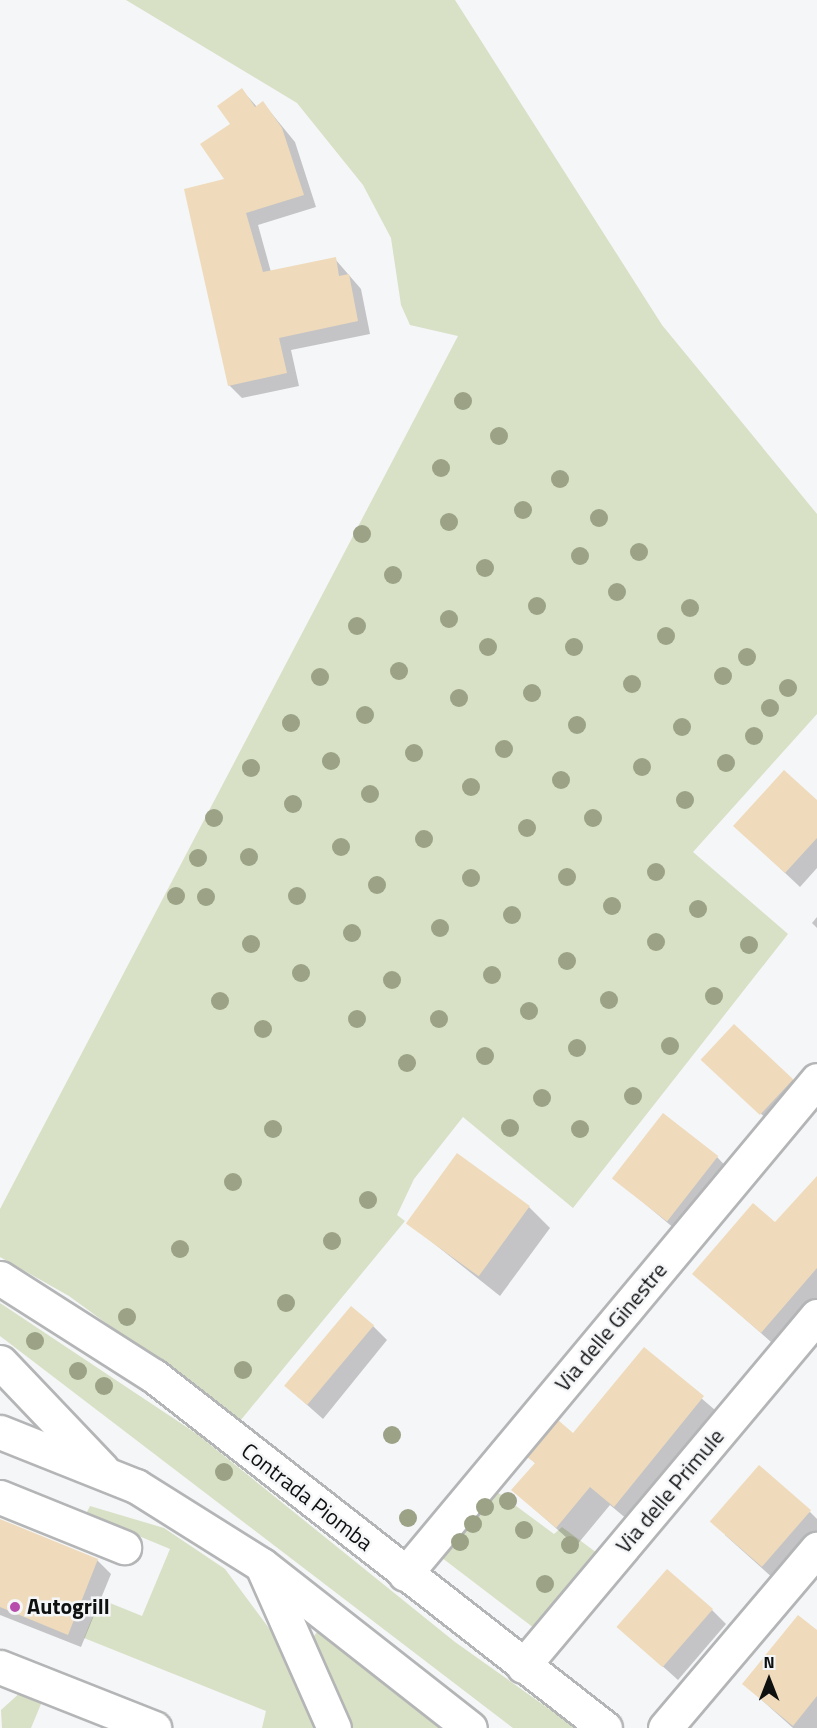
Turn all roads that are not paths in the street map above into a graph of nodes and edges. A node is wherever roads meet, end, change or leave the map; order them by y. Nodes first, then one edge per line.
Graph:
1 (817, 1080) edge
2 (0, 1278) edge
3 (817, 1316) edge
4 (0, 1362) edge
5 (0, 1432) edge
6 (108, 1474) junction
7 (0, 1497) edge
8 (124, 1547) dead end
9 (817, 1549) edge
10 (262, 1565) junction
11 (405, 1574) junction
12 (523, 1666) junction
13 (0, 1667) edge
14 (154, 1728) edge
15 (334, 1728) edge
16 (470, 1728) edge
17 (605, 1728) edge
18 (665, 1728) edge

1 - 11 street, Via delle Ginestre
2 - 11 street, Contrada Piomba
3 - 12 street, Via delle Primule
4 - 6 street
5 - 6 street
6 - 10 street
7 - 8 street
9 - 18 street
10 - 15 street
10 - 16 street
11 - 12 street, Contrada Piomba
12 - 17 street, Contrada Piomba
13 - 14 street

